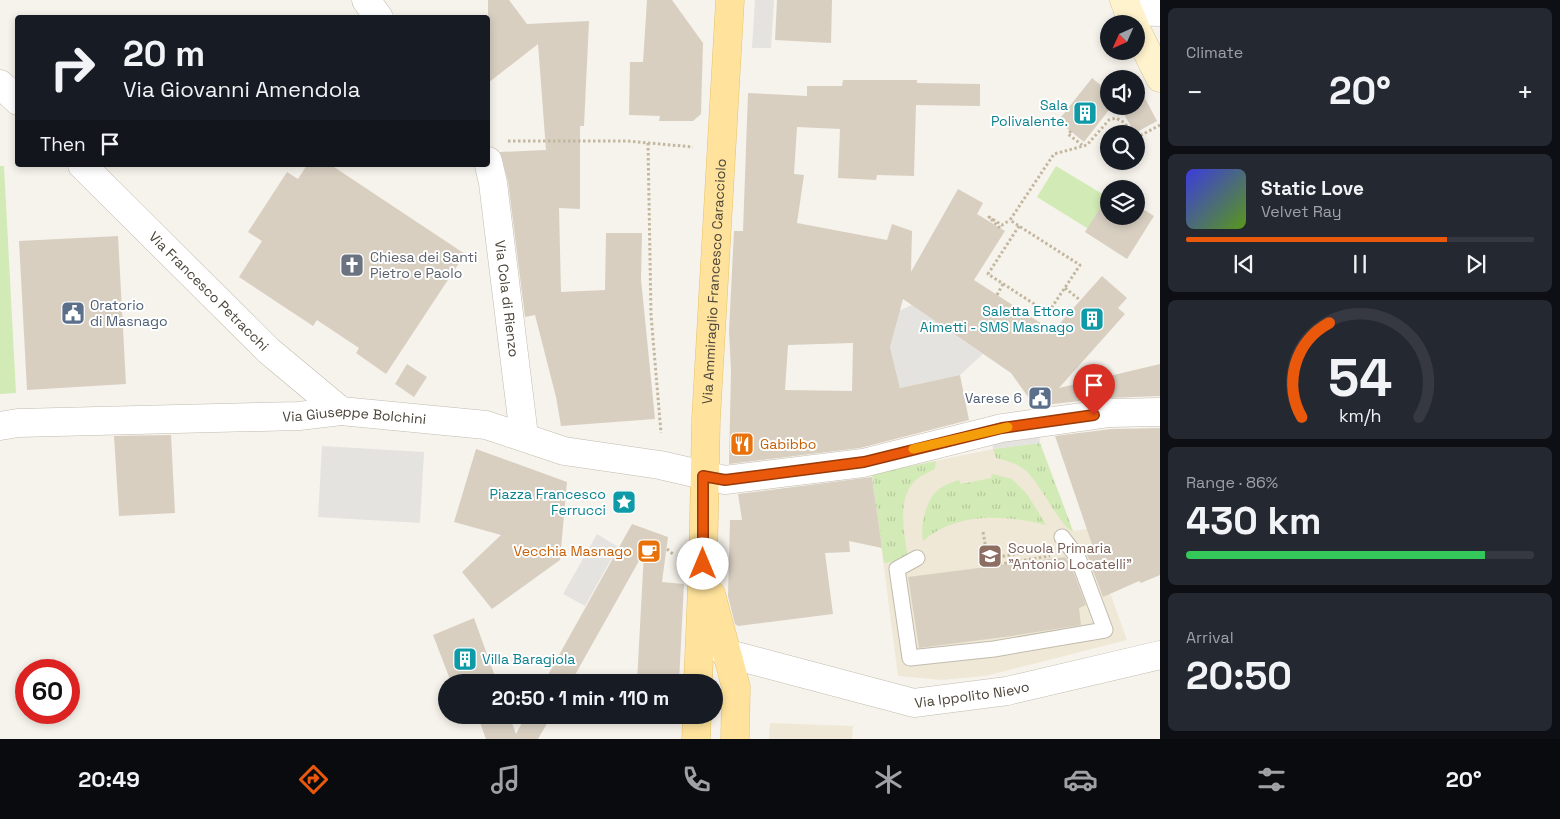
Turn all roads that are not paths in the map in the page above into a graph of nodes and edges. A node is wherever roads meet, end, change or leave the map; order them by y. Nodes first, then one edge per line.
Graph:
1 (366, 0) edge
2 (730, 0) edge
3 (1160, 12) edge
4 (377, 15) edge
5 (1145, 22) edge
6 (1145, 39) edge
7 (1160, 78) edge
8 (0, 84) edge
9 (15, 99) edge
10 (84, 167) edge
11 (489, 167) edge
12 (341, 411) junction
13 (1160, 412) edge
14 (0, 426) edge
15 (524, 436) junction
16 (703, 476) junction
17 (1062, 537) dead end
18 (917, 558) dead end
19 (703, 564) junction
20 (725, 653) junction
21 (1160, 655) edge
22 (698, 674) edge
23 (697, 724) edge
24 (696, 739) edge
25 (735, 739) edge

1 - 4 street
2 - 16 main road, Via Ammiraglio Francesco Caracciolo
3 - 5 street
6 - 7 street
8 - 9 street
10 - 12 street, Via Francesco Petracchi
11 - 15 street, Via Cola di Rienzo
12 - 14 street, Via Giuseppe Bolchini
12 - 15 street, Via Giuseppe Bolchini
13 - 16 street, Via Giuseppe Bolchini
15 - 16 street, Via Giuseppe Bolchini
16 - 19 main road, Via Ammiraglio Francesco Caracciolo
17 - 18 lane
19 - 20 main road, Via Ammiraglio Francesco Caracciolo
19 - 22 main road, Via Ammiraglio Francesco Caracciolo
20 - 21 street, Via Ippolito Nievo
20 - 25 main road, Via Ammiraglio Francesco Caracciolo
23 - 24 main road

